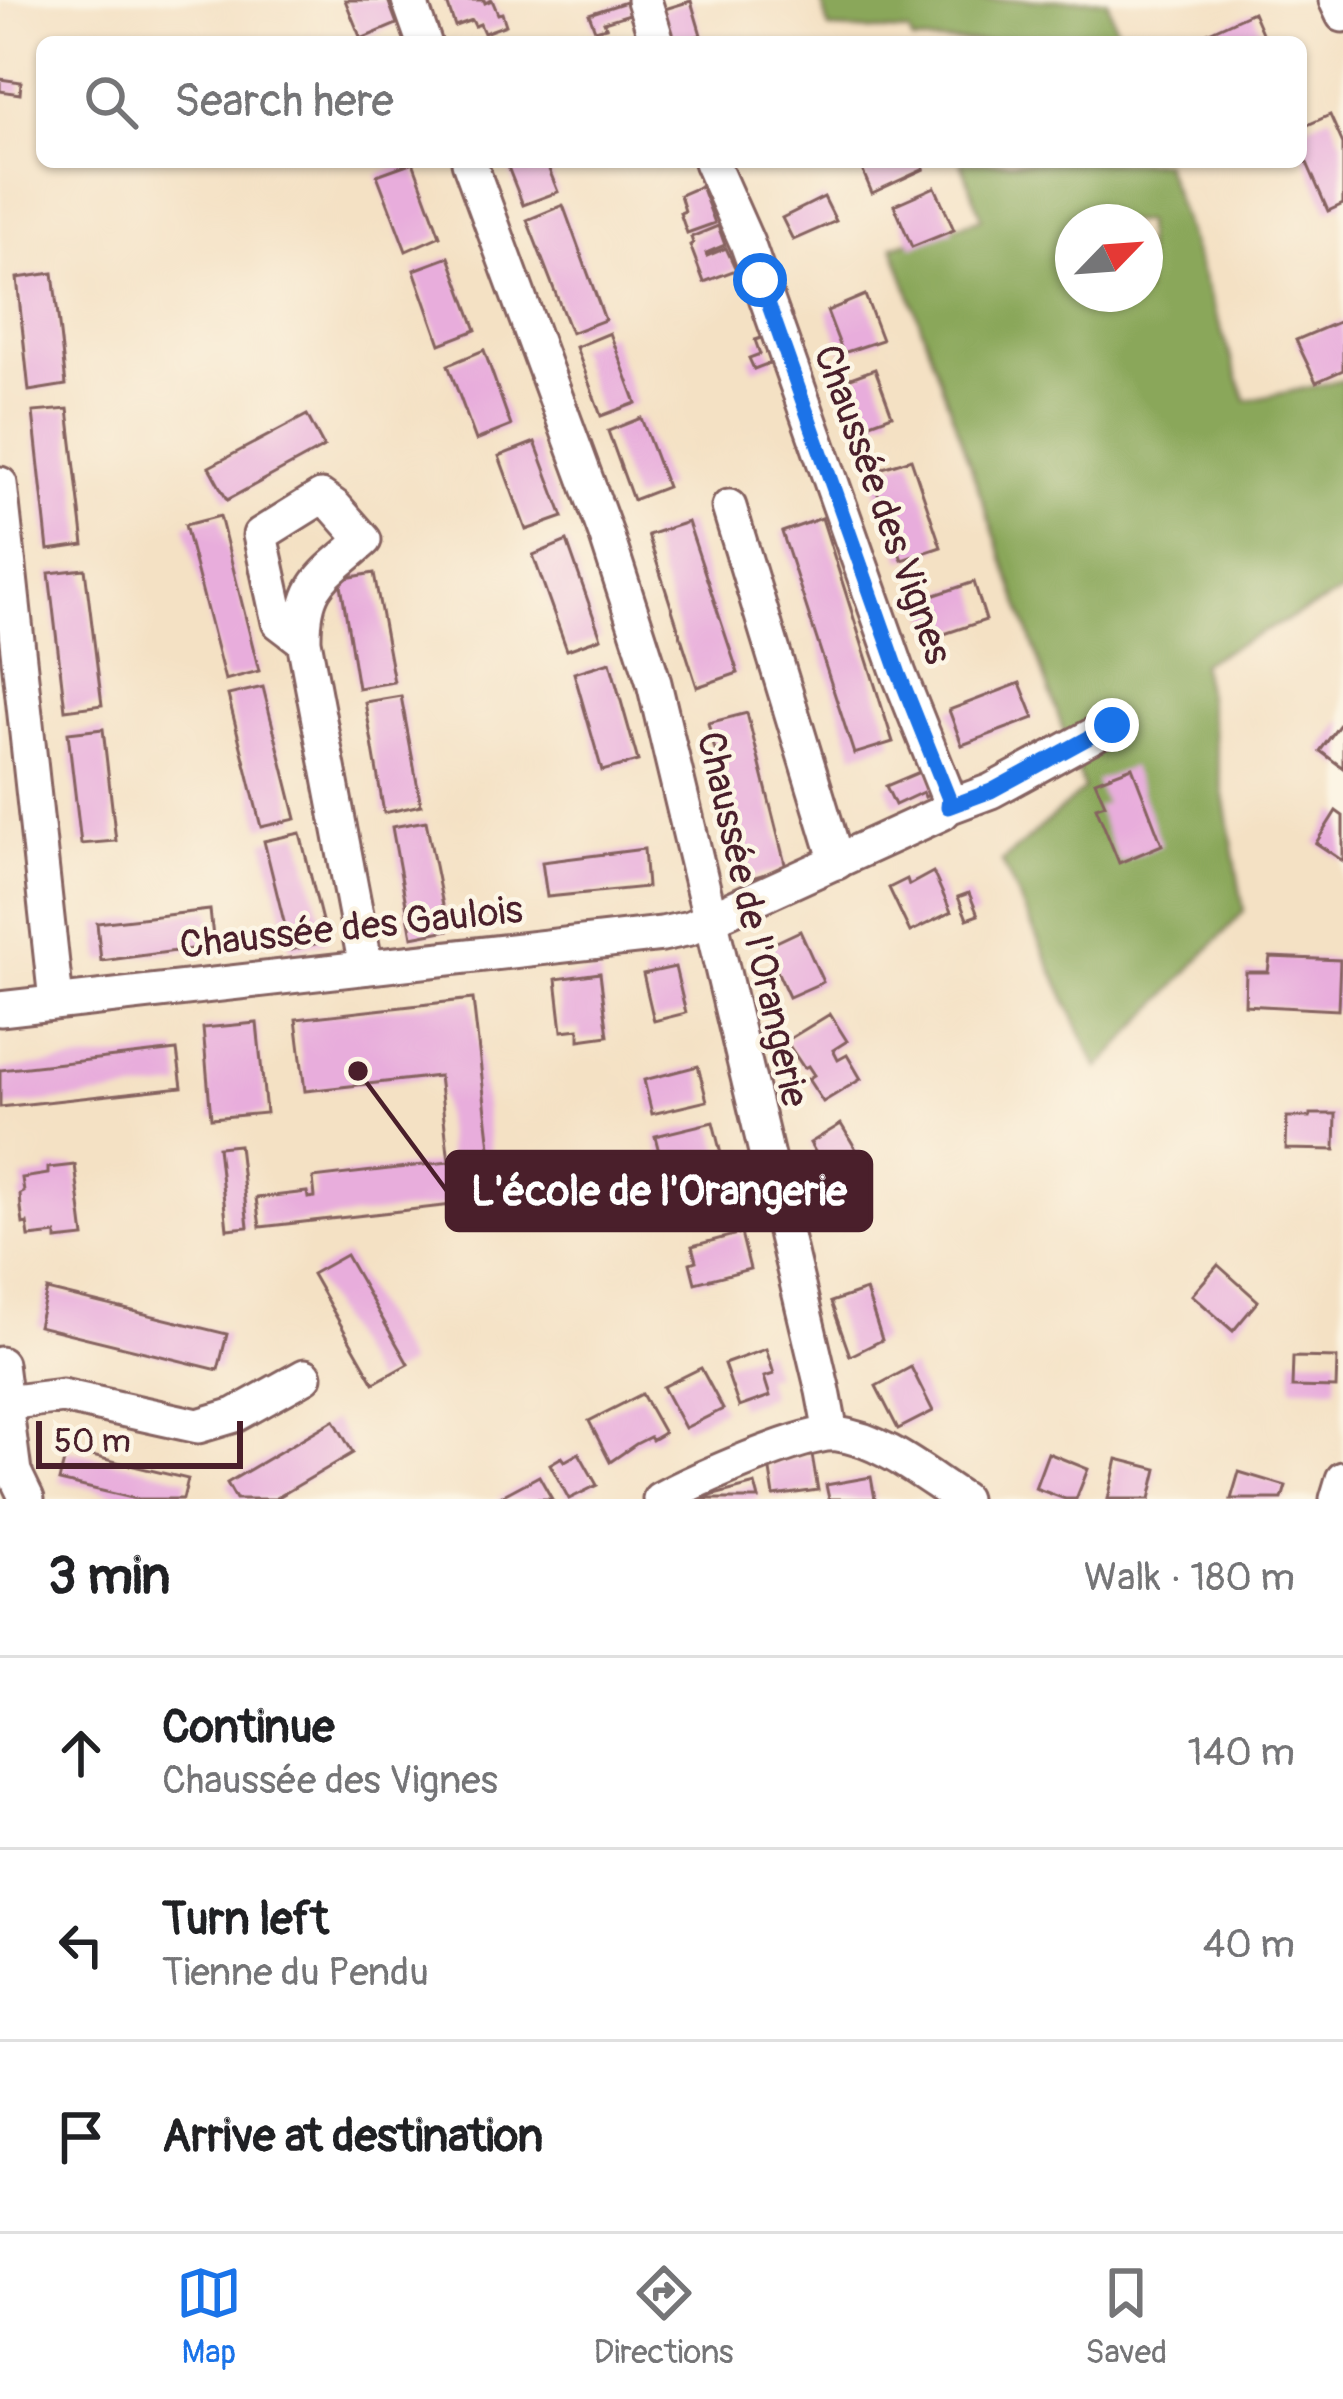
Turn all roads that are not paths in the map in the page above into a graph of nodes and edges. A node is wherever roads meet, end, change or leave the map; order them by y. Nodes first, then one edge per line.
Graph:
1 (409, 0) edge
2 (644, 0) edge
3 (1336, 0) edge
4 (1343, 15) edge
5 (422, 36) edge
6 (655, 36) edge
7 (471, 168) edge
8 (714, 168) edge
9 (0, 484) edge
10 (729, 507) dead end
11 (304, 641) dead end
12 (1112, 725) dead end
13 (948, 807) junction
14 (836, 862) junction
15 (710, 920) junction
16 (366, 967) junction
17 (56, 1001) junction
18 (0, 1009) edge
19 (0, 1364) edge
20 (304, 1376) dead end
21 (5, 1403) junction
22 (831, 1432) junction
23 (1343, 1479) edge
24 (14, 1482) edge
25 (660, 1499) edge
26 (962, 1499) edge
27 (1337, 1499) edge

1 - 5 street
2 - 6 street
3 - 4 street
7 - 15 street, Chaussée de l'Orangerie
8 - 13 street, Chaussée des Vignes
9 - 17 street
10 - 14 street
11 - 16 street
12 - 13 street, Chaussée des Gaulois
13 - 14 street, Chaussée des Gaulois
14 - 15 street, Chaussée des Gaulois
15 - 16 street, Chaussée des Gaulois
15 - 22 street, Chaussée de l'Orangerie
16 - 17 street, Chaussée des Gaulois
17 - 18 street, Chaussée des Gaulois
19 - 21 street
20 - 21 street
21 - 24 street
22 - 25 street
22 - 26 street
23 - 27 street

